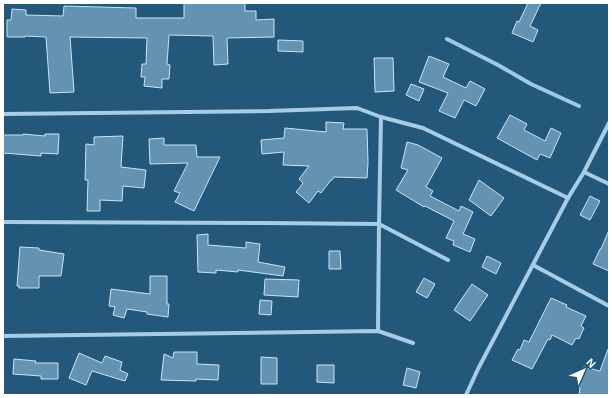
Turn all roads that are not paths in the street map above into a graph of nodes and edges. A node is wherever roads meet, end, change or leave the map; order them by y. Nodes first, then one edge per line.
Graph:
1 (3, 114) edge
2 (381, 117) junction
3 (609, 123) edge
4 (584, 172) junction
5 (609, 184) edge
6 (568, 198) junction
7 (3, 222) edge
8 (378, 224) junction
9 (448, 260) dead end
10 (533, 265) junction
11 (609, 306) edge
12 (378, 331) junction
13 (3, 336) edge
14 (413, 343) dead end
15 (466, 395) edge

1 - 2 street
2 - 6 street
2 - 8 street
3 - 4 street
4 - 5 street
4 - 6 street
6 - 10 street
7 - 8 street
8 - 9 street
8 - 12 street
10 - 11 street
10 - 15 street
12 - 13 street
12 - 14 street

